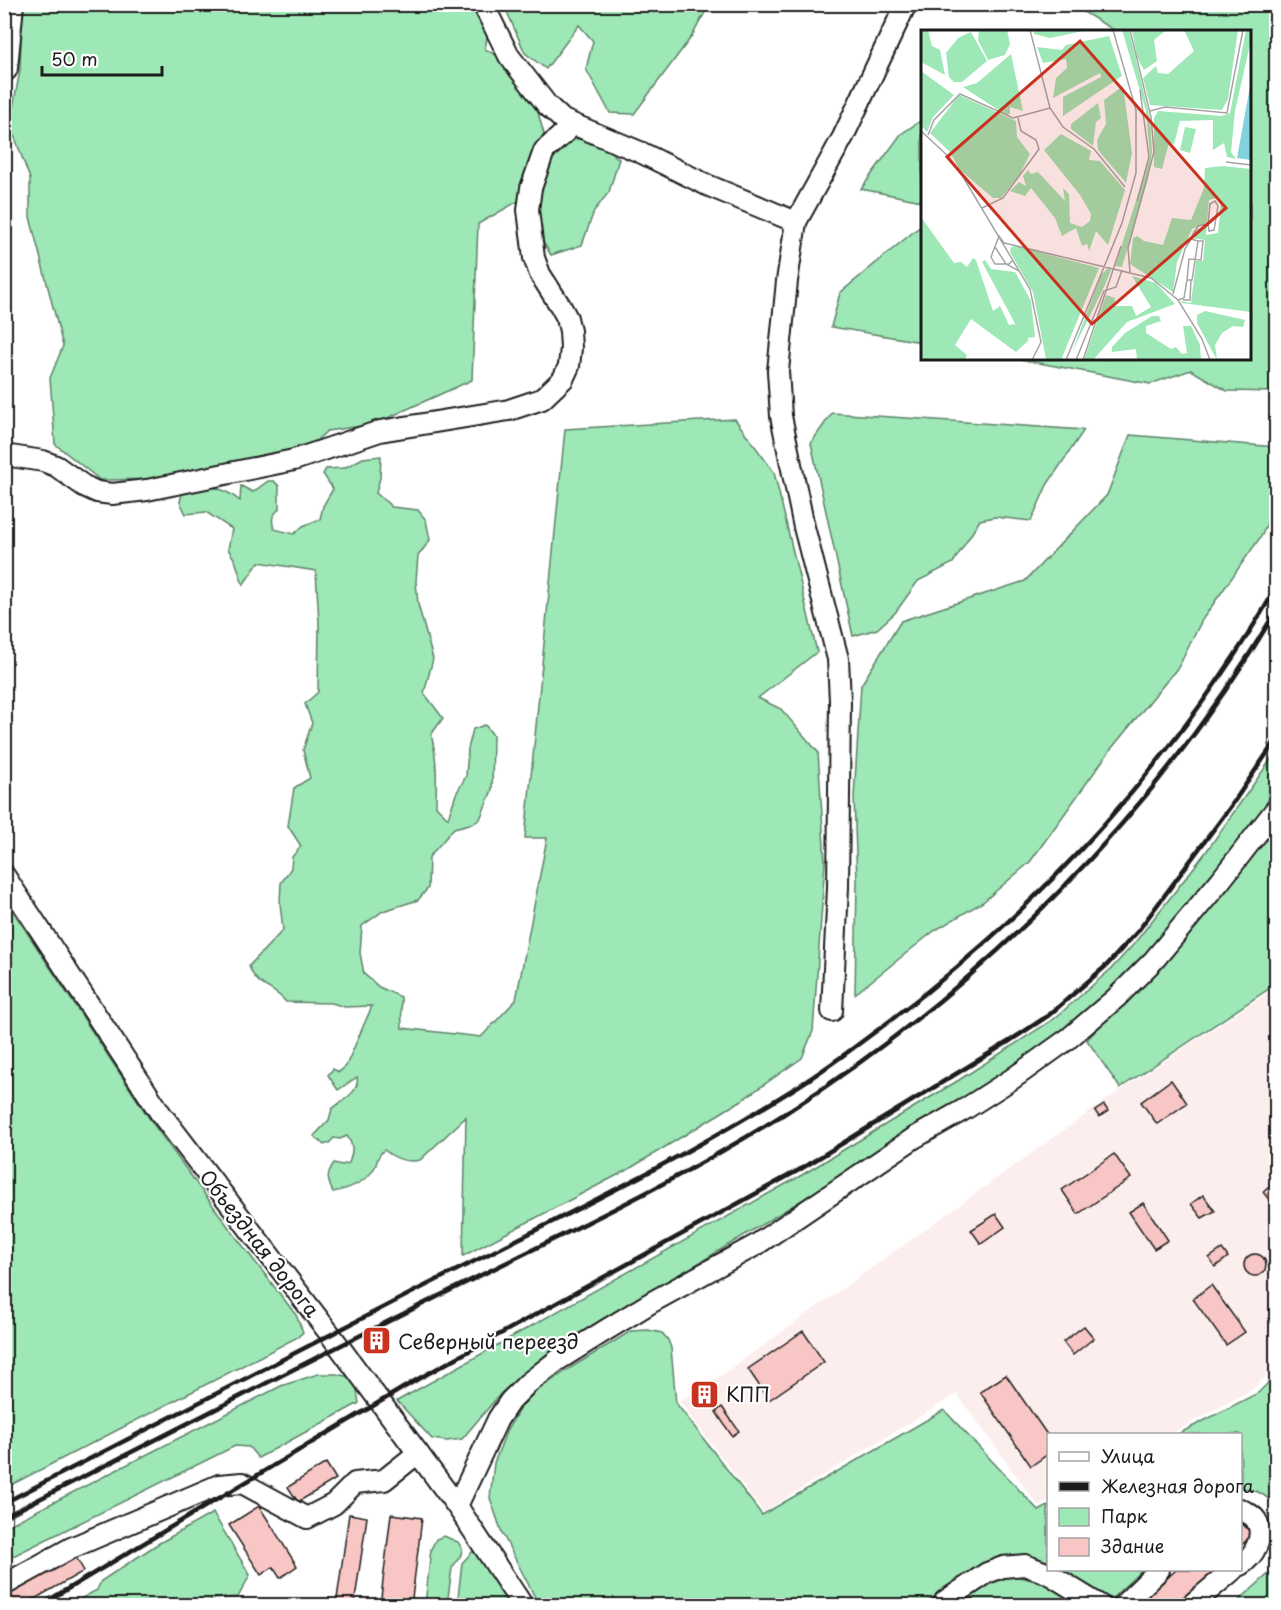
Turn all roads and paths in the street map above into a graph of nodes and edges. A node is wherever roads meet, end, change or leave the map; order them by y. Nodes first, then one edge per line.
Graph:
1 (10, 4) edge
2 (483, 4) edge
3 (906, 4) edge
4 (4, 68) edge
5 (573, 125) junction
6 (796, 222) junction
7 (4, 455) edge
8 (1276, 809) edge
9 (4, 875) edge
10 (832, 1011) dead end
11 (418, 1453) junction
12 (457, 1506) junction
13 (1242, 1510) edge
14 (1242, 1564) edge
15 (1157, 1571) edge
16 (1231, 1571) edge
17 (4, 1585) edge
18 (523, 1605) edge
19 (944, 1605) edge
20 (1101, 1605) edge
21 (1122, 1605) edge
22 (1190, 1605) edge

1 - 4 main road
2 - 5 street
3 - 6 street
5 - 6 street
5 - 7 street
6 - 10 street
8 - 12 street
9 - 11 street, Объездная дорога
11 - 12 street, Объездная дорога
11 - 17 street
12 - 18 street, Объездная дорога
13 - 14 street
15 - 21 street
16 - 22 street
19 - 20 street

